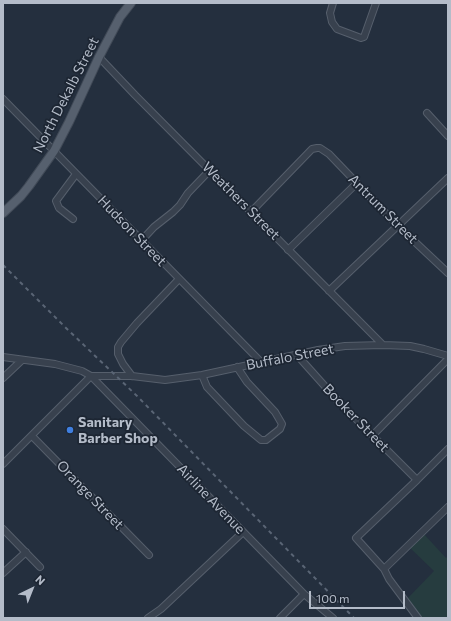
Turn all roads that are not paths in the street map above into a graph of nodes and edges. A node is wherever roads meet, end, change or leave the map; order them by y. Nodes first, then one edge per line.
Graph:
1 (130, 3) edge
2 (333, 3) edge
3 (376, 3) edge
4 (99, 57) junction
5 (3, 99) edge
6 (427, 113) dead end
7 (448, 136) edge
8 (54, 151) junction
9 (210, 170) junction
10 (76, 174) junction
11 (448, 178) edge
12 (357, 183) junction
13 (251, 212) junction
14 (3, 213) edge
15 (73, 219) dead end
16 (398, 226) junction
17 (141, 241) junction
18 (288, 250) junction
19 (448, 273) edge
20 (179, 279) junction
21 (329, 291) junction
22 (383, 345) junction
23 (297, 355) junction
24 (448, 356) edge
25 (3, 357) edge
26 (448, 359) edge
27 (22, 360) junction
28 (261, 362) junction
29 (237, 367) junction
30 (202, 375) junction
31 (91, 376) junction
32 (132, 376) junction
33 (3, 378) edge
34 (373, 435) junction
35 (32, 436) junction
36 (448, 449) edge
37 (3, 464) edge
38 (417, 480) junction
39 (448, 507) edge
40 (3, 529) edge
41 (243, 532) junction
42 (26, 552) junction
43 (148, 555) dead end
44 (40, 567) dead end
45 (384, 569) junction
46 (3, 573) edge
47 (304, 594) junction
48 (282, 616) edge
49 (148, 618) edge
50 (333, 618) edge
51 (418, 618) edge

1 - 4 main road, North Dekalb Street
2 - 3 street
4 - 8 main road, North Dekalb Street
4 - 9 street, Weathers Street
5 - 8 street, Hudson Street
6 - 7 street
8 - 10 street, Hudson Street
8 - 14 main road, North Dekalb Street
9 - 13 street, Weathers Street
9 - 17 street
10 - 15 street
10 - 17 street, Hudson Street
11 - 16 street
12 - 13 street, Antrum Street
12 - 16 street, Antrum Street
12 - 18 street
13 - 18 street, Weathers Street
16 - 19 street, Antrum Street
16 - 21 street
17 - 20 street, Hudson Street
18 - 21 street, Weathers Street
20 - 28 street, Hudson Street
20 - 32 street
21 - 22 street, Weathers Street
22 - 23 street, Buffalo Street
22 - 24 street, Buffalo Street
23 - 28 street, Buffalo Street
23 - 34 street, Booker Street
25 - 27 street
26 - 34 street
27 - 31 street
27 - 33 street
28 - 29 street, Buffalo Street
29 - 30 street, Buffalo Street
29 - 30 street
30 - 32 street, Buffalo Street
31 - 32 street, Buffalo Street
31 - 35 street
31 - 41 street, Airline Avenue
34 - 38 street, Booker Street
35 - 37 street
35 - 43 street, Orange Street
36 - 38 street
38 - 45 street
39 - 45 street
40 - 42 street
41 - 47 street, Airline Avenue
41 - 49 street
42 - 44 street
42 - 46 street
45 - 51 street
47 - 48 street
47 - 50 street, Airline Avenue

